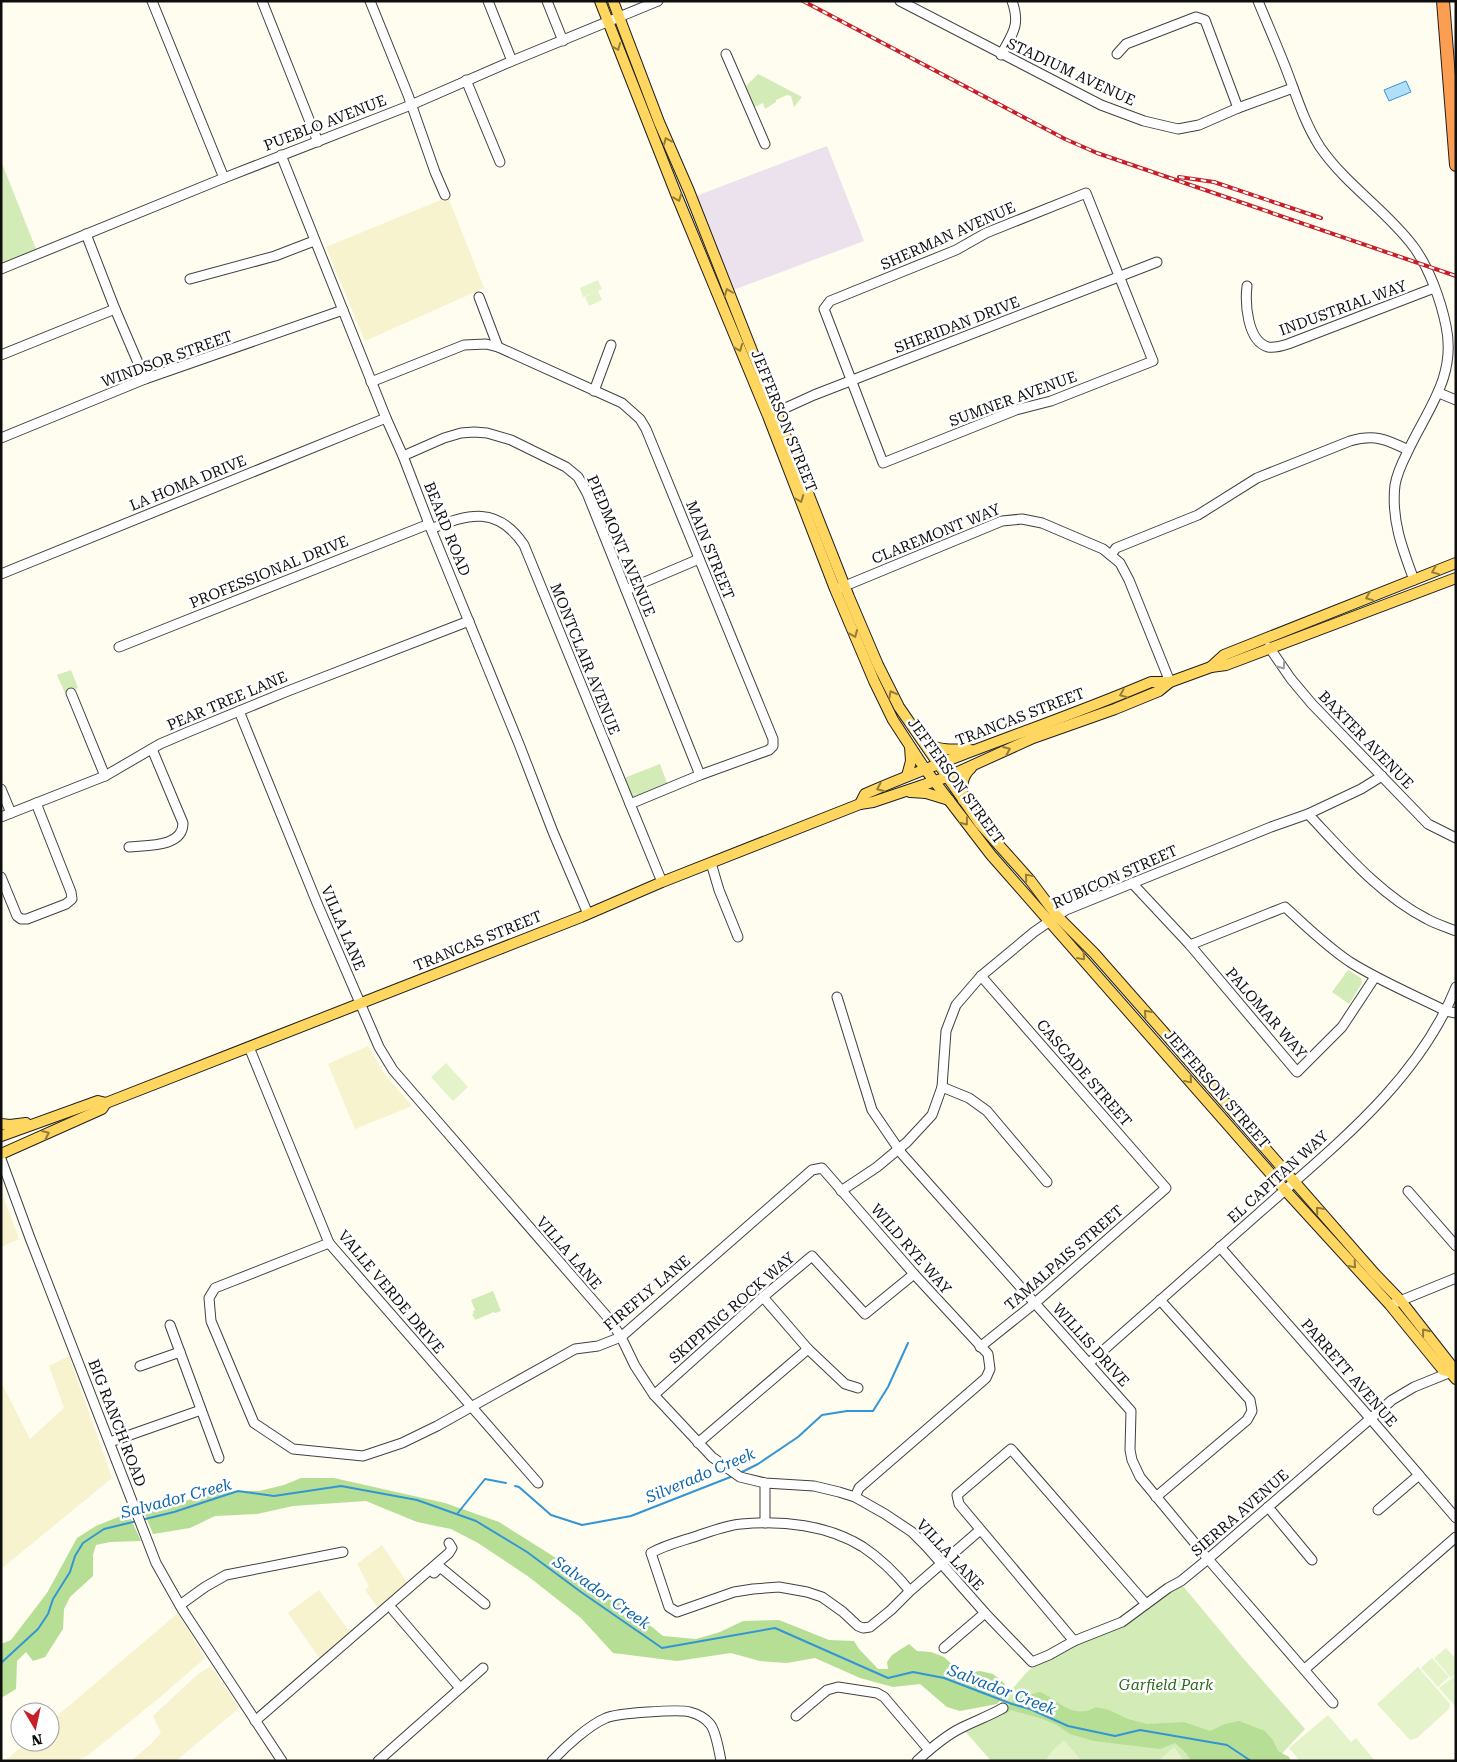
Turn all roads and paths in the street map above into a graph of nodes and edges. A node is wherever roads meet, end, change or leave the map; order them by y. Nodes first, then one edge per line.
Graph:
1 (152, 1) edge
2 (262, 1) edge
3 (370, 1) edge
4 (488, 1) edge
5 (547, 1) edge
6 (600, 1) edge
7 (613, 1) edge
8 (658, 1) edge
9 (900, 1) edge
10 (1012, 1) edge
11 (1258, 1) edge
12 (1444, 1) edge
13 (619, 17) junction
14 (608, 22) junction
15 (563, 40) junction
16 (726, 54) dead end
17 (1117, 54) dead end
18 (1001, 55) junction
19 (512, 61) junction
20 (1456, 71) edge
21 (466, 80) junction
22 (1293, 88) junction
23 (410, 105) junction
24 (1238, 108) junction
25 (318, 142) junction
26 (765, 144) dead end
27 (281, 155) junction
28 (500, 162) dead end
29 (1456, 166) edge
30 (224, 178) junction
31 (445, 195) dead end
32 (86, 234) junction
33 (314, 241) junction
34 (1158, 262) dead end
35 (1, 269) edge
36 (1119, 278) junction
37 (190, 279) dead end
38 (1247, 286) dead end
39 (1434, 288) junction
40 (479, 297) dead end
41 (115, 309) junction
42 (343, 310) junction
43 (611, 345) dead end
44 (498, 346) junction
45 (1, 355) edge
46 (145, 379) junction
47 (851, 380) junction
48 (372, 382) junction
49 (594, 391) junction
50 (1439, 393) junction
51 (1456, 400) edge
52 (772, 414) junction
53 (386, 418) junction
54 (1, 438) edge
55 (1408, 450) junction
56 (403, 456) junction
57 (430, 526) junction
58 (1111, 555) junction
59 (699, 559) junction
60 (1456, 563) edge
61 (1, 574) edge
62 (1456, 578) edge
63 (1414, 580) junction
64 (840, 588) junction
65 (626, 590) junction
66 (1420, 592) junction
67 (469, 621) junction
68 (1298, 625) junction
69 (119, 647) dead end
70 (1269, 647) junction
71 (1210, 667) junction
72 (1170, 682) junction
73 (71, 693) dead end
74 (240, 711) junction
75 (1067, 721) junction
76 (922, 741) junction
77 (910, 746) junction
78 (982, 748) junction
79 (152, 750) junction
80 (977, 763) junction
81 (938, 764) junction
82 (925, 769) junction
83 (700, 775) junction
84 (105, 776) junction
85 (907, 776) junction
86 (1382, 776) junction
87 (947, 777) junction
88 (935, 781) junction
89 (1, 789) edge
90 (901, 792) junction
91 (949, 800) junction
92 (963, 801) junction
93 (36, 803) junction
94 (630, 804) junction
95 (860, 804) junction
96 (11, 813) junction
97 (1308, 814) junction
98 (1, 817) edge
99 (1456, 838) edge
100 (129, 847) dead end
101 (711, 863) junction
102 (1, 877) edge
103 (662, 882) junction
104 (1132, 883) junction
105 (588, 914) junction
106 (1053, 919) junction
107 (1456, 931) edge
108 (738, 937) dead end
109 (1190, 945) junction
110 (981, 976) junction
111 (1375, 977) junction
112 (1456, 987) edge
113 (837, 997) dead end
114 (360, 1004) junction
115 (1446, 1011) junction
116 (1456, 1013) edge
117 (249, 1047) junction
118 (942, 1087) junction
119 (106, 1103) junction
120 (58, 1116) junction
121 (1, 1124) edge
122 (1, 1136) edge
123 (899, 1149) junction
124 (1, 1154) edge
125 (1, 1159) edge
126 (822, 1168) joint
127 (1294, 1181) junction
128 (1047, 1182) dead end
129 (1166, 1188) joint
130 (1285, 1190) junction
131 (841, 1191) junction
132 (1408, 1191) dead end
133 (329, 1243) junction
134 (1456, 1246) edge
135 (1220, 1247) junction
136 (914, 1274) junction
137 (1456, 1278) edge
138 (763, 1297) junction
139 (1160, 1300) junction
140 (1401, 1301) junction
141 (1035, 1303) junction
142 (1390, 1306) junction
143 (170, 1325) dead end
144 (621, 1337) junction
145 (980, 1347) junction
146 (808, 1349) junction
147 (180, 1352) junction
148 (1089, 1362) junction
149 (140, 1366) dead end
150 (1454, 1374) edge
151 (858, 1388) dead end
152 (654, 1395) junction
153 (470, 1406) junction
154 (201, 1410) junction
155 (1370, 1418) junction
156 (110, 1442) junction
157 (698, 1443) junction
158 (219, 1458) dead end
159 (1419, 1475) junction
160 (538, 1483) dead end
161 (765, 1483) junction
162 (855, 1497) junction
163 (1156, 1497) junction
164 (1268, 1507) junction
165 (1378, 1510) dead end
166 (1456, 1518) edge
167 (765, 1523) junction
168 (980, 1530) junction
169 (1456, 1537) edge
170 (449, 1543) dead end
171 (343, 1552) dead end
172 (1208, 1559) junction
173 (1312, 1560) dead end
174 (942, 1563) junction
175 (910, 1591) junction
176 (485, 1604) dead end
177 (1146, 1604) junction
178 (180, 1605) junction
179 (393, 1610) junction
180 (985, 1613) junction
181 (1074, 1641) junction
182 (944, 1648) dead end
183 (1032, 1662) joint
184 (328, 1666) dead end
185 (483, 1668) dead end
186 (1305, 1669) junction
187 (460, 1688) junction
188 (1333, 1703) dead end
189 (1003, 1708) dead end
190 (796, 1716) dead end
191 (255, 1721) junction
192 (929, 1750) junction
193 (282, 1761) edge
194 (378, 1761) edge
195 (552, 1761) edge
196 (722, 1761) edge
197 (917, 1761) edge

1 - 30 street
2 - 25 street
3 - 23 street
4 - 19 street
5 - 15 street
6 - 14 main road, JEFFERSON STREET
7 - 13 main road, JEFFERSON STREET
8 - 13 street, PUEBLO AVENUE
9 - 18 street, STADIUM AVENUE
10 - 18 street
11 - 22 street
12 - 20 highway
12 - 29 highway
13 - 14 street, PUEBLO AVENUE
52 -> 13 main road, JEFFERSON STREET
14 - 15 street, PUEBLO AVENUE
14 -> 52 main road, JEFFERSON STREET
15 - 19 street, PUEBLO AVENUE
16 - 26 street
17 - 24 street
18 - 24 street, STADIUM AVENUE
19 - 21 street, PUEBLO AVENUE
21 - 23 street, PUEBLO AVENUE
21 - 28 street
22 - 24 street, STADIUM AVENUE
22 - 39 street
23 - 25 street, PUEBLO AVENUE
23 - 31 street
25 - 27 street, PUEBLO AVENUE
27 - 30 street, PUEBLO AVENUE
27 - 33 street, BEARD ROAD
30 - 32 street, PUEBLO AVENUE
32 - 35 street, PUEBLO AVENUE
32 - 41 street
33 - 37 street
33 - 42 street, BEARD ROAD
34 - 36 street, SHERIDAN DRIVE
36 - 47 street, SHERIDAN DRIVE
36 - 47 street, SHERMAN AVENUE
36 - 47 street, SUMNER AVENUE
38 - 39 street, INDUSTRIAL WAY
39 - 50 street
40 - 44 street
41 - 45 street
41 - 46 street
42 - 46 street, WINDSOR STREET
42 - 48 street, BEARD ROAD
43 - 49 street
44 - 48 street
44 - 49 street, MAIN STREET
46 - 54 street, WINDSOR STREET
47 - 52 street, SHERIDAN DRIVE
48 - 53 street, BEARD ROAD
49 - 59 street, MAIN STREET
50 - 51 street
50 - 55 street
52 - 64 main road, JEFFERSON STREET
53 - 56 street, BEARD ROAD
53 - 61 street, LA HOMA DRIVE
55 - 58 street
55 - 63 street
56 - 57 street, BEARD ROAD
56 - 65 street, PIEDMONT AVENUE
57 - 67 street, BEARD ROAD
57 - 69 street, PROFESSIONAL DRIVE
57 - 94 street, MONTCLAIR AVENUE
58 - 64 street, CLAREMONT WAY
58 - 72 street, CLAREMONT WAY
59 - 65 street
59 - 83 street, MAIN STREET
60 -> 63 main road, TRANCAS STREET
62 - 66 main road, TRANCAS STREET
63 - 66 main road
63 -> 68 main road, TRANCAS STREET
76 -> 64 main road, JEFFERSON STREET
64 -> 77 main road, JEFFERSON STREET
65 - 83 street, PIEDMONT AVENUE
66 - 70 main road, TRANCAS STREET
67 - 74 street, PEAR TREE LANE
67 - 105 street, BEARD ROAD
68 - 70 main road
68 - 71 main road, TRANCAS STREET
70 - 71 main road, TRANCAS STREET
70 -> 86 street, BAXTER AVENUE
71 - 72 main road, TRANCAS STREET
72 - 75 main road, TRANCAS STREET
72 -> 75 main road, TRANCAS STREET
73 - 84 street
74 - 79 street, PEAR TREE LANE
74 - 114 street, VILLA LANE
75 - 78 main road, TRANCAS STREET
80 -> 75 main road, TRANCAS STREET
76 - 78 main road
76 - 81 main road, JEFFERSON STREET
77 - 82 main road, JEFFERSON STREET
77 - 85 main road
78 - 81 main road, TRANCAS STREET
79 - 84 street, PEAR TREE LANE
79 - 100 street
80 - 87 main road, TRANCAS STREET
80 - 92 main road
81 - 82 main road, TRANCAS STREET
81 - 87 main road, JEFFERSON STREET
82 - 85 main road, TRANCAS STREET
82 - 88 main road, JEFFERSON STREET
83 - 94 street, MAIN STREET
84 - 93 street, PEAR TREE LANE
85 -> 95 main road, TRANCAS STREET
86 - 97 street, RUBICON STREET
86 - 99 street, BAXTER AVENUE
87 - 88 main road, TRANCAS STREET
87 - 92 main road, JEFFERSON STREET
88 - 90 main road, TRANCAS STREET
88 - 91 main road, JEFFERSON STREET
89 - 96 street
90 - 91 main road
90 - 95 main road, TRANCAS STREET
91 -> 106 main road, JEFFERSON STREET
106 -> 92 main road, JEFFERSON STREET
93 - 96 street, PEAR TREE LANE
93 - 102 street
94 - 103 street, MONTCLAIR AVENUE
95 - 101 main road, TRANCAS STREET
96 - 98 street, PEAR TREE LANE
97 - 104 street, RUBICON STREET
97 - 107 street
101 - 103 main road, TRANCAS STREET
101 - 108 street
103 - 105 main road, TRANCAS STREET
104 - 106 street, RUBICON STREET
104 - 109 street, PALOMAR WAY
105 - 114 main road, TRANCAS STREET
106 - 110 street, RUBICON STREET
127 -> 106 main road, JEFFERSON STREET
106 -> 130 main road, JEFFERSON STREET
109 - 111 street
109 - 111 street, PALOMAR WAY
110 - 118 street, RUBICON STREET
110 - 129 street, CASCADE STREET
111 - 115 street
112 - 115 street, EL CAPITAN WAY
113 - 123 street, WILLIS DRIVE
114 - 117 main road, TRANCAS STREET
114 - 144 street, VILLA LANE
115 - 116 street
115 - 127 street, EL CAPITAN WAY
117 - 119 main road, TRANCAS STREET
117 - 133 street, VALLE VERDE DRIVE
118 - 123 street, RUBICON STREET
118 - 128 street
119 - 120 main road, TRANCAS STREET
124 -> 119 main road, TRANCAS STREET
120 - 121 main road
120 - 122 main road, TRANCAS STREET
123 - 131 street, RUBICON STREET
123 - 141 street, WILLIS DRIVE
125 - 156 street, BIG RANCH ROAD
126 - 131 street, WILD RYE WAY
126 - 144 street, FIREFLY LANE
127 - 130 street, EL CAPITAN WAY
140 -> 127 main road, JEFFERSON STREET
129 - 141 street, TAMALPAIS STREET
130 - 135 street, EL CAPITAN WAY
130 -> 142 main road, JEFFERSON STREET
131 - 136 street, WILD RYE WAY
132 - 134 street
133 - 153 street, VALLE VERDE DRIVE
133 - 153 street, FIREFLY LANE
135 - 139 street, EL CAPITAN WAY
135 - 155 street, PARRETT AVENUE
136 - 138 street, SKIPPING ROCK WAY
136 - 145 street, WILD RYE WAY
137 - 140 street
138 - 146 street
138 - 152 street, SKIPPING ROCK WAY
139 - 148 street, EL CAPITAN WAY
139 - 163 street
140 - 142 street
150 -> 140 main road, JEFFERSON STREET
141 - 145 street, TAMALPAIS STREET
141 - 148 street, WILLIS DRIVE
142 - 150 main road, JEFFERSON STREET
143 - 147 street
144 - 152 street, VILLA LANE
144 - 153 street, FIREFLY LANE
145 - 162 street, WILD RYE WAY
146 - 151 street
146 - 157 street
147 - 149 street
147 - 154 street
148 - 163 street, WILLIS DRIVE
150 - 155 street, SIERRA AVENUE
152 - 157 street, VILLA LANE
153 - 160 street, VALLE VERDE DRIVE
154 - 156 street
154 - 158 street
155 - 159 street, PARRETT AVENUE
155 - 164 street, SIERRA AVENUE
156 - 178 street, BIG RANCH ROAD
157 - 161 street, VILLA LANE
159 - 165 street
159 - 166 street, PARRETT AVENUE
161 - 162 street, VILLA LANE
161 - 167 street
162 - 174 street, VILLA LANE
163 - 172 street, WILLIS DRIVE
164 - 172 street, SIERRA AVENUE
164 - 173 street
167 - 175 street
167 - 175 street
168 - 174 street
168 - 177 street
168 - 181 street
169 - 186 street
170 - 191 street
171 - 178 street
172 - 177 street, SIERRA AVENUE
172 - 186 street, WILLIS DRIVE
174 - 175 street
174 - 180 street, VILLA LANE
176 - 179 street
177 - 181 street, SIERRA AVENUE
178 - 191 street, BIG RANCH ROAD
179 - 184 street
179 - 187 street
180 - 182 street
180 - 183 street, VILLA LANE
181 - 183 street, SIERRA AVENUE
185 - 187 street
186 - 188 street, WILLIS DRIVE
187 - 194 street
189 - 192 street
190 - 192 street
191 - 193 street, BIG RANCH ROAD
192 - 197 street
195 - 196 street

